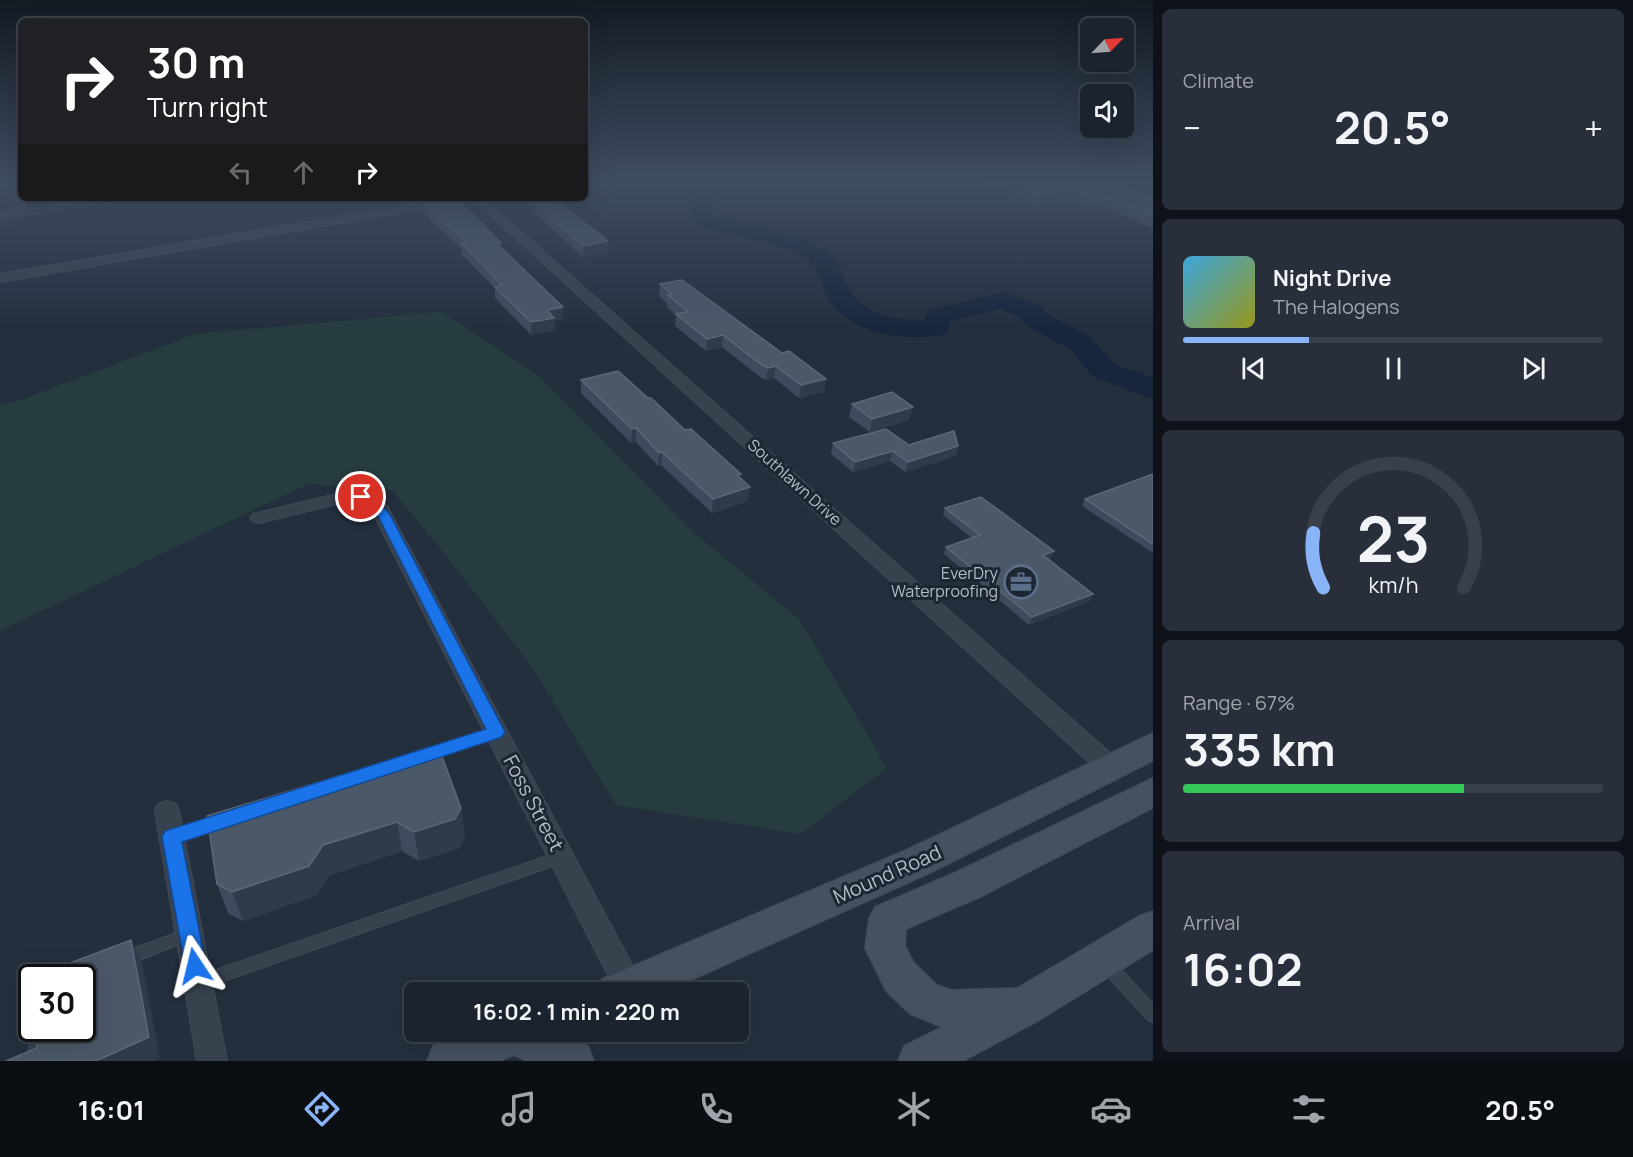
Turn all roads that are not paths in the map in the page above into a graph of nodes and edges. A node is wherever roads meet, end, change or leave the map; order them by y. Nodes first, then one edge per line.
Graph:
1 (277, 231) edge
2 (513, 231) edge
3 (0, 278) edge
4 (260, 518) dead end
5 (496, 732) junction
6 (1153, 746) edge
7 (418, 757) edge
8 (1111, 768) junction
9 (1153, 792) edge
10 (228, 819) edge
11 (170, 824) joint
12 (562, 857) junction
13 (1153, 929) edge
14 (189, 934) junction
15 (1102, 960) junction
16 (110, 965) edge
17 (619, 982) edge
18 (641, 982) edge
19 (198, 983) junction
20 (1022, 1008) junction
21 (1153, 1015) edge
22 (36, 1042) edge
23 (496, 1042) edge
24 (536, 1042) edge
25 (210, 1060) edge
26 (37, 1061) edge
27 (448, 1061) edge
28 (573, 1061) edge
29 (919, 1061) edge

1 - 3 street
2 - 8 street, Southlawn Drive
4 - 5 street, Foss Street
5 - 7 lane
5 - 12 street, Foss Street
6 - 8 main road, Mound Road
8 - 18 main road, Mound Road
9 - 20 main road
10 - 11 lane
11 - 14 street
12 - 17 street, Foss Street
12 - 19 lane
13 - 15 main road
14 - 16 lane
14 - 19 street
15 - 20 main road
15 - 21 lane
19 - 25 street
20 - 29 main road
22 - 26 lane
23 - 27 main road
24 - 28 main road

